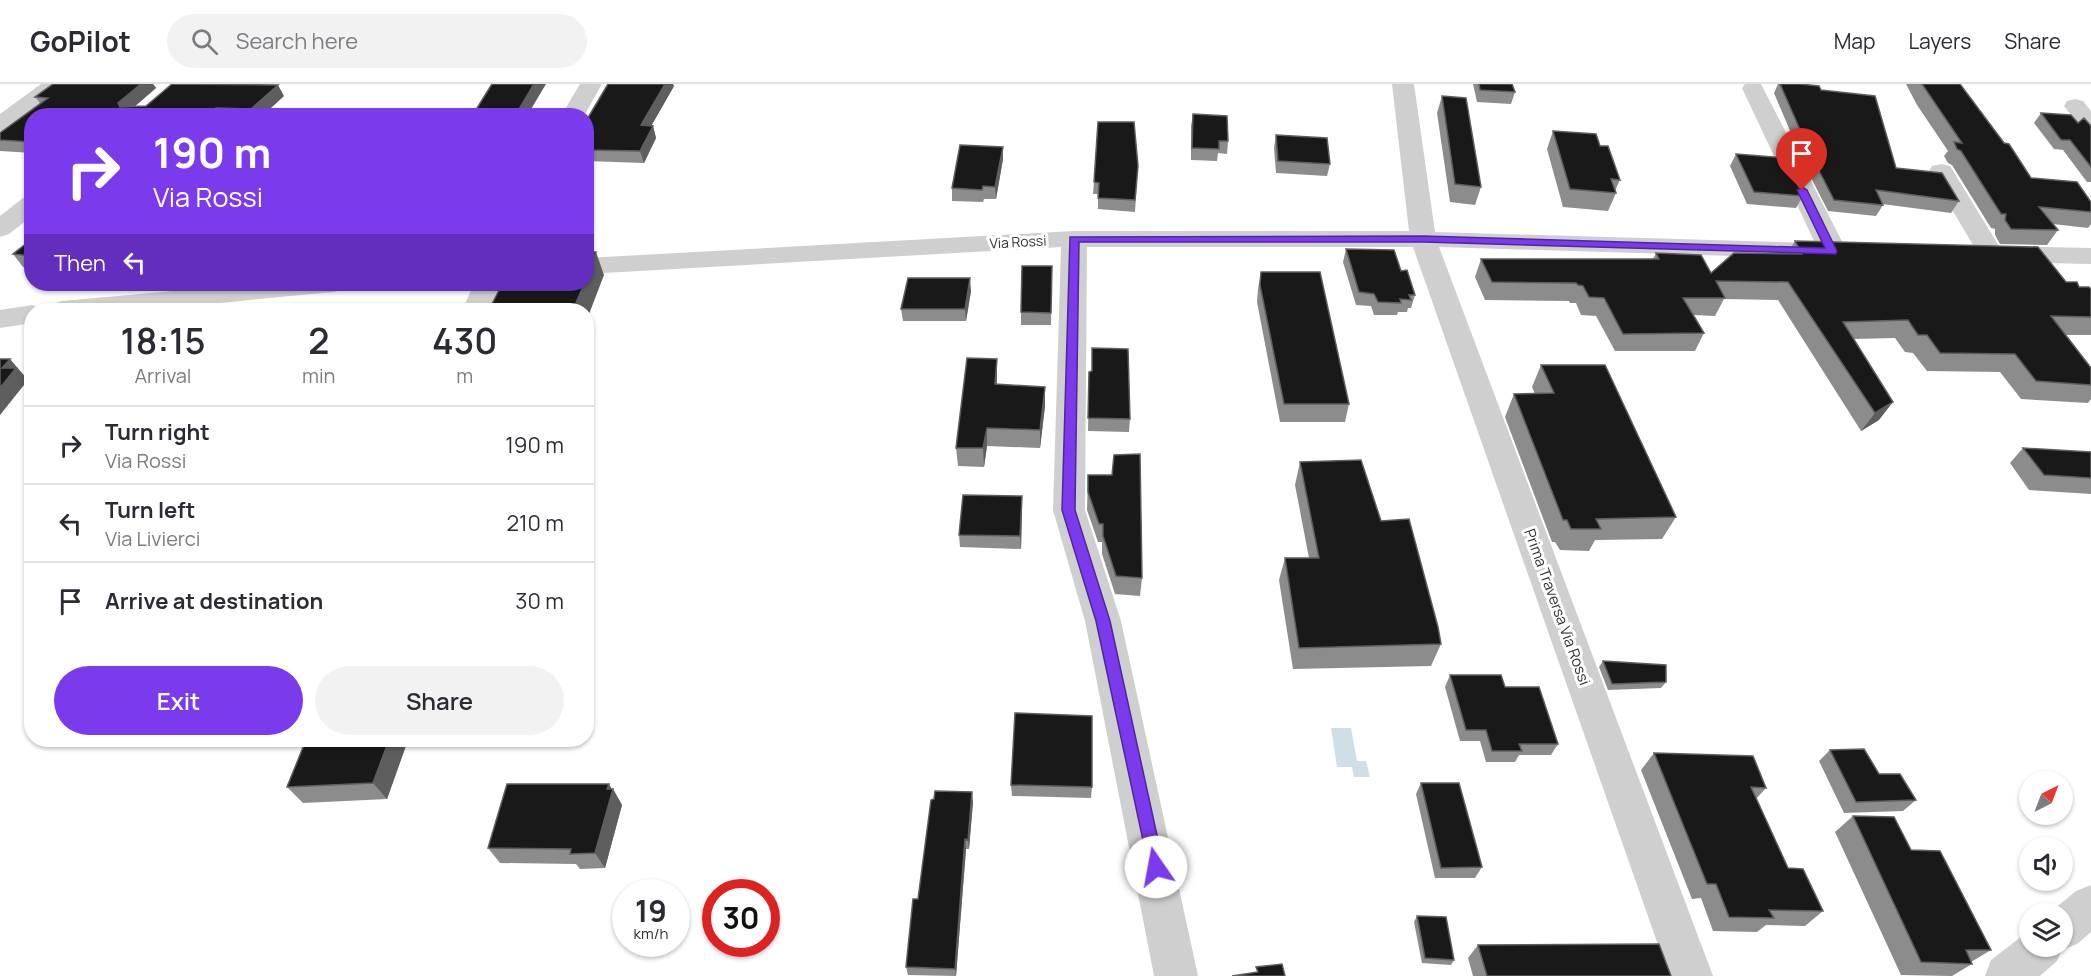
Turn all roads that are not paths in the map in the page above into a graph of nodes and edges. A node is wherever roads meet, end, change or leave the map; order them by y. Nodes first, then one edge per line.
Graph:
1 (56, 84) edge
2 (591, 84) edge
3 (1403, 84) edge
4 (1753, 88) dead end
5 (2075, 106) dead end
6 (577, 108) edge
7 (0, 125) edge
8 (2091, 125) edge
9 (1941, 171) edge
10 (24, 209) edge
11 (0, 228) edge
12 (1074, 239) junction
13 (1423, 239) junction
14 (2091, 256) edge
15 (594, 266) edge
16 (260, 291) edge
17 (135, 303) edge
18 (24, 316) edge
19 (0, 319) edge
20 (2091, 905) edge
21 (2073, 920) edge
22 (2029, 957) edge
23 (1176, 976) edge
24 (1691, 976) edge
25 (2007, 976) edge

1 - 7 street
2 - 6 street
3 - 13 street, Prima Traversa Via Rossi
4 - 13 street, Via Rossi
5 - 8 street
9 - 14 street
10 - 11 street
12 - 13 street, Via Rossi
12 - 15 street, Via Rossi
12 - 23 street
13 - 24 street, Prima Traversa Via Rossi
16 - 17 street
18 - 19 street
20 - 21 street
22 - 25 street

